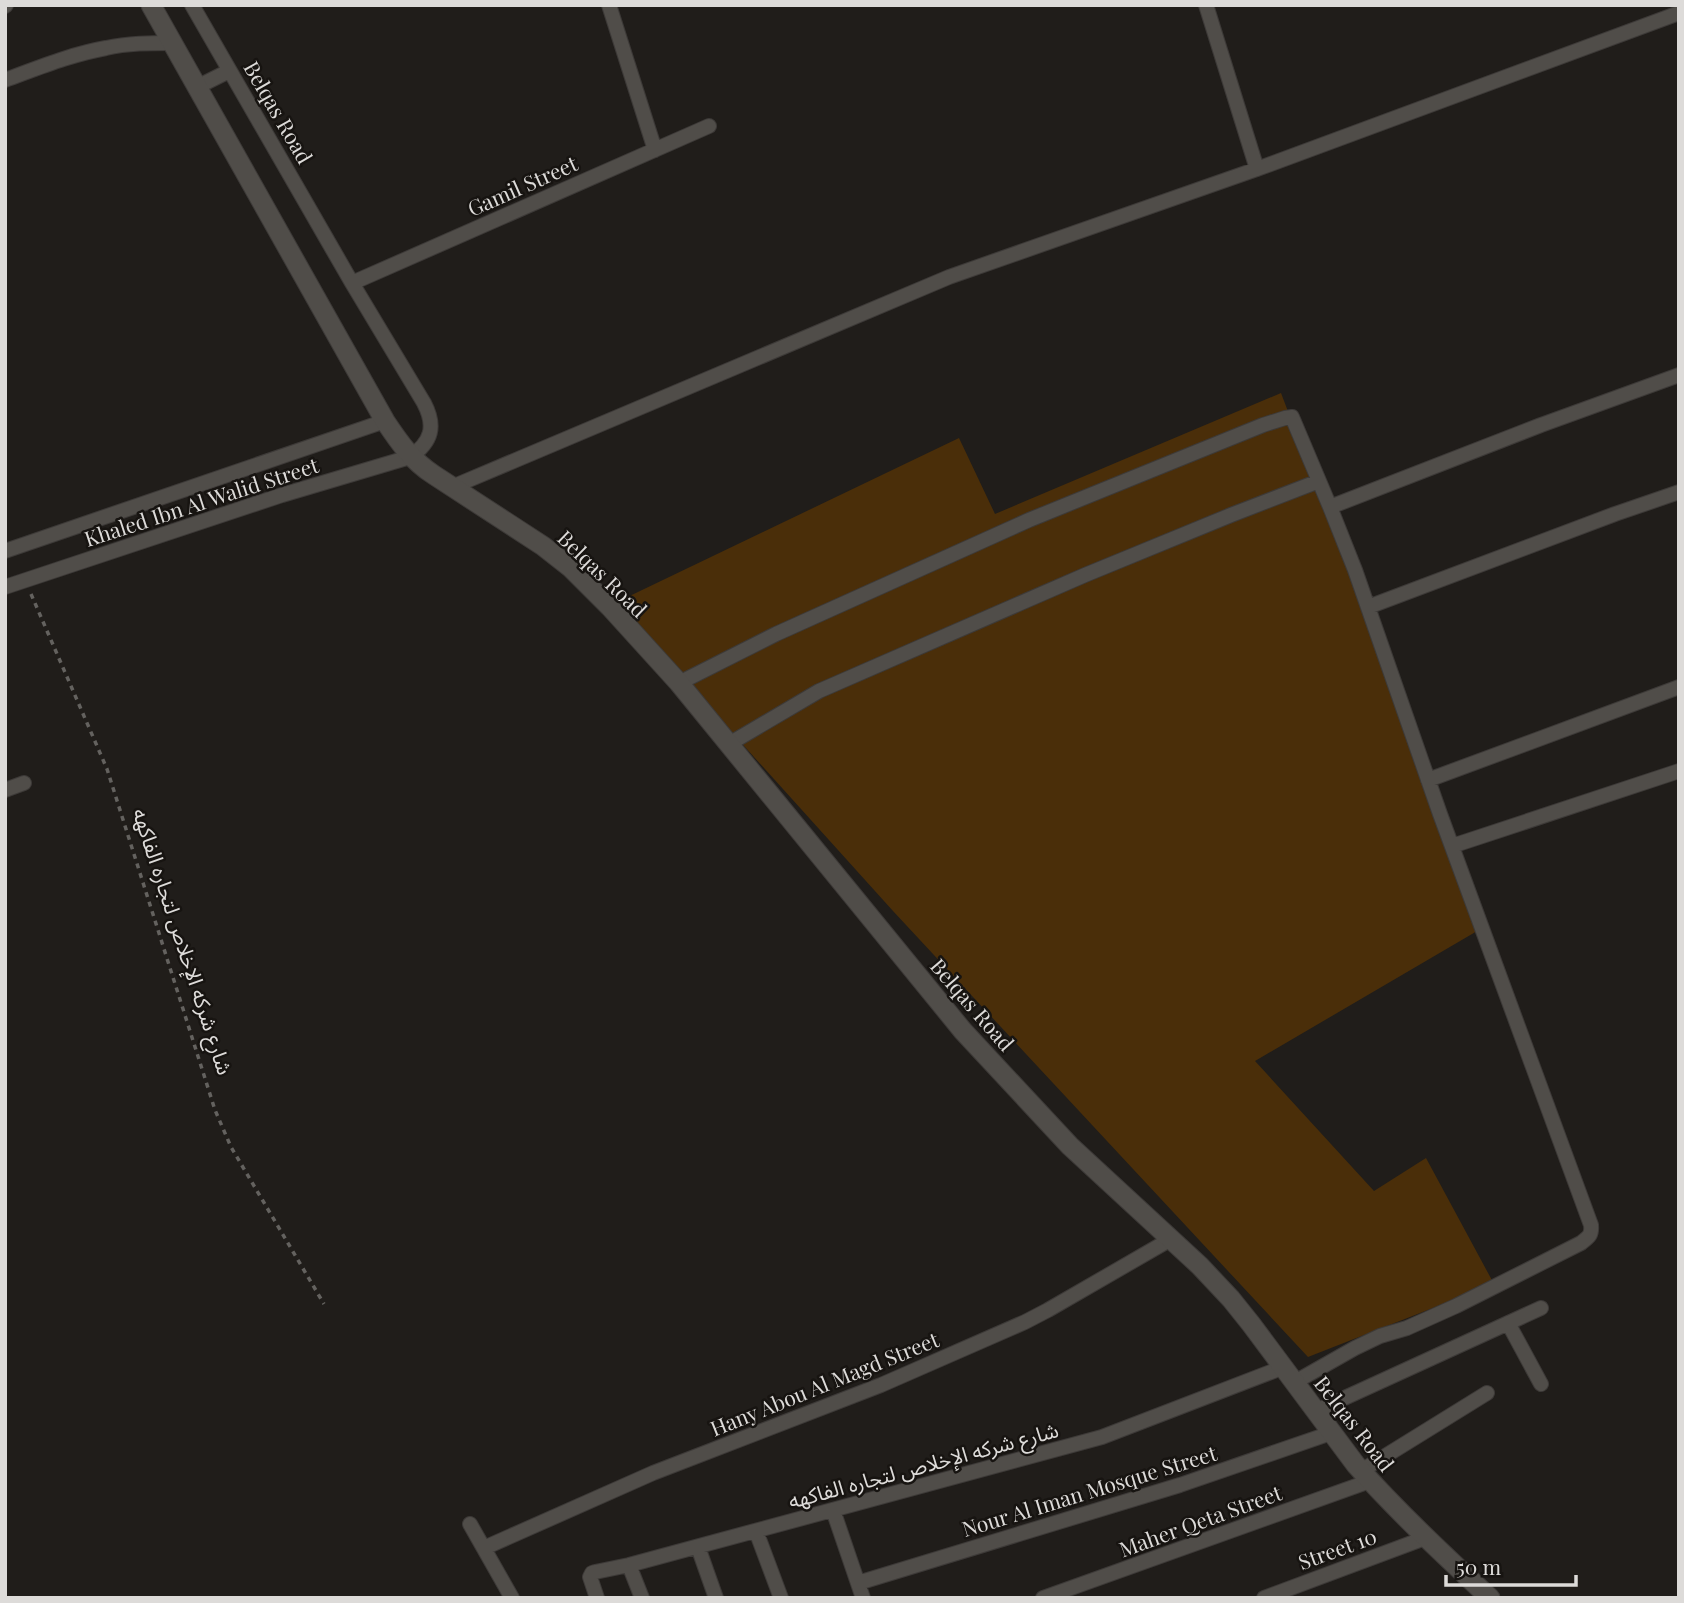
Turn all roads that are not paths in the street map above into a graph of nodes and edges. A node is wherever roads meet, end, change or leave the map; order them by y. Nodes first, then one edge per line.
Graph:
1 (151, 5) edge
2 (192, 5) edge
3 (609, 5) edge
4 (1206, 5) edge
5 (1679, 13) edge
6 (173, 43) junction
7 (226, 72) junction
8 (5, 80) edge
9 (200, 85) junction
10 (709, 126) dead end
11 (655, 150) junction
12 (1257, 169) junction
13 (352, 283) junction
14 (1679, 375) edge
15 (385, 421) junction
16 (410, 457) junction
17 (1319, 481) junction
18 (452, 487) junction
19 (1679, 492) edge
20 (1331, 507) junction
21 (5, 551) edge
22 (5, 587) edge
23 (1368, 607) junction
24 (679, 683) junction
25 (1679, 687) edge
26 (729, 744) junction
27 (1679, 771) edge
28 (1428, 780) junction
29 (24, 783) dead end
30 (5, 790) edge
31 (1452, 846) junction
32 (1171, 1239) junction
33 (1541, 1307) dead end
34 (1508, 1323) junction
35 (1289, 1375) junction
36 (1541, 1384) dead end
37 (1487, 1393) dead end
38 (1316, 1411) junction
39 (1331, 1433) junction
40 (1366, 1476) junction
41 (833, 1510) junction
42 (470, 1524) dead end
43 (756, 1531) junction
44 (1425, 1538) junction
45 (698, 1547) junction
46 (484, 1548) junction
47 (629, 1565) junction
48 (858, 1583) junction
49 (512, 1598) edge
50 (597, 1598) edge
51 (642, 1598) edge
52 (716, 1598) edge
53 (781, 1598) edge
54 (863, 1598) edge
55 (1043, 1598) edge
56 (1264, 1598) edge
57 (1490, 1598) edge

1 - 6 main road, Belqas Road
2 - 7 street, Belqas Road
3 - 11 street
4 - 12 street
5 - 12 street
6 - 8 street
6 - 9 main road, Belqas Road
7 - 9 street
7 - 13 street, Belqas Road
9 - 15 main road, Belqas Road
10 - 11 street, Gamil Street
11 - 13 street, Gamil Street
12 - 18 street
13 - 16 street, Belqas Road
14 - 20 street
15 - 16 main road, Belqas Road
15 - 21 street
16 - 18 main road, Belqas Road
16 - 22 street, Khaled Ibn Al Walid Street
17 - 20 street
17 - 24 street
17 - 26 street
18 - 24 main road, Belqas Road
19 - 23 street
20 - 23 street
23 - 28 street
24 - 26 main road, Belqas Road
25 - 28 street
26 - 32 main road, Belqas Road
27 - 31 street
28 - 31 street
29 - 30 street
31 - 35 street, شارع شركه الإخلاص لتجاره الفاكهه
32 - 35 main road, Belqas Road
32 - 46 street, Hany Abou Al Magd Street
33 - 34 street
34 - 36 street
34 - 38 street
35 - 38 main road, Belqas Road
35 - 41 street, شارع شركه الإخلاص لتجاره الفاكهه
37 - 40 street, Maher Qeta Street
38 - 39 main road, Belqas Road
39 - 40 main road, Belqas Road
39 - 48 street, Nour Al Iman Mosque Street
40 - 44 main road, Belqas Road
40 - 55 street, Maher Qeta Street
41 - 43 street, شارع شركه الإخلاص لتجاره الفاكهه
41 - 48 street
42 - 46 street
43 - 45 street, شارع شركه الإخلاص لتجاره الفاكهه
43 - 53 street
44 - 56 street, Street 10
44 - 57 main road, Belqas Road
45 - 47 street, شارع شركه الإخلاص لتجاره الفاكهه
45 - 52 street
46 - 49 street
47 - 50 street, شارع شركه الإخلاص لتجاره الفاكهه
47 - 51 street
48 - 54 street

